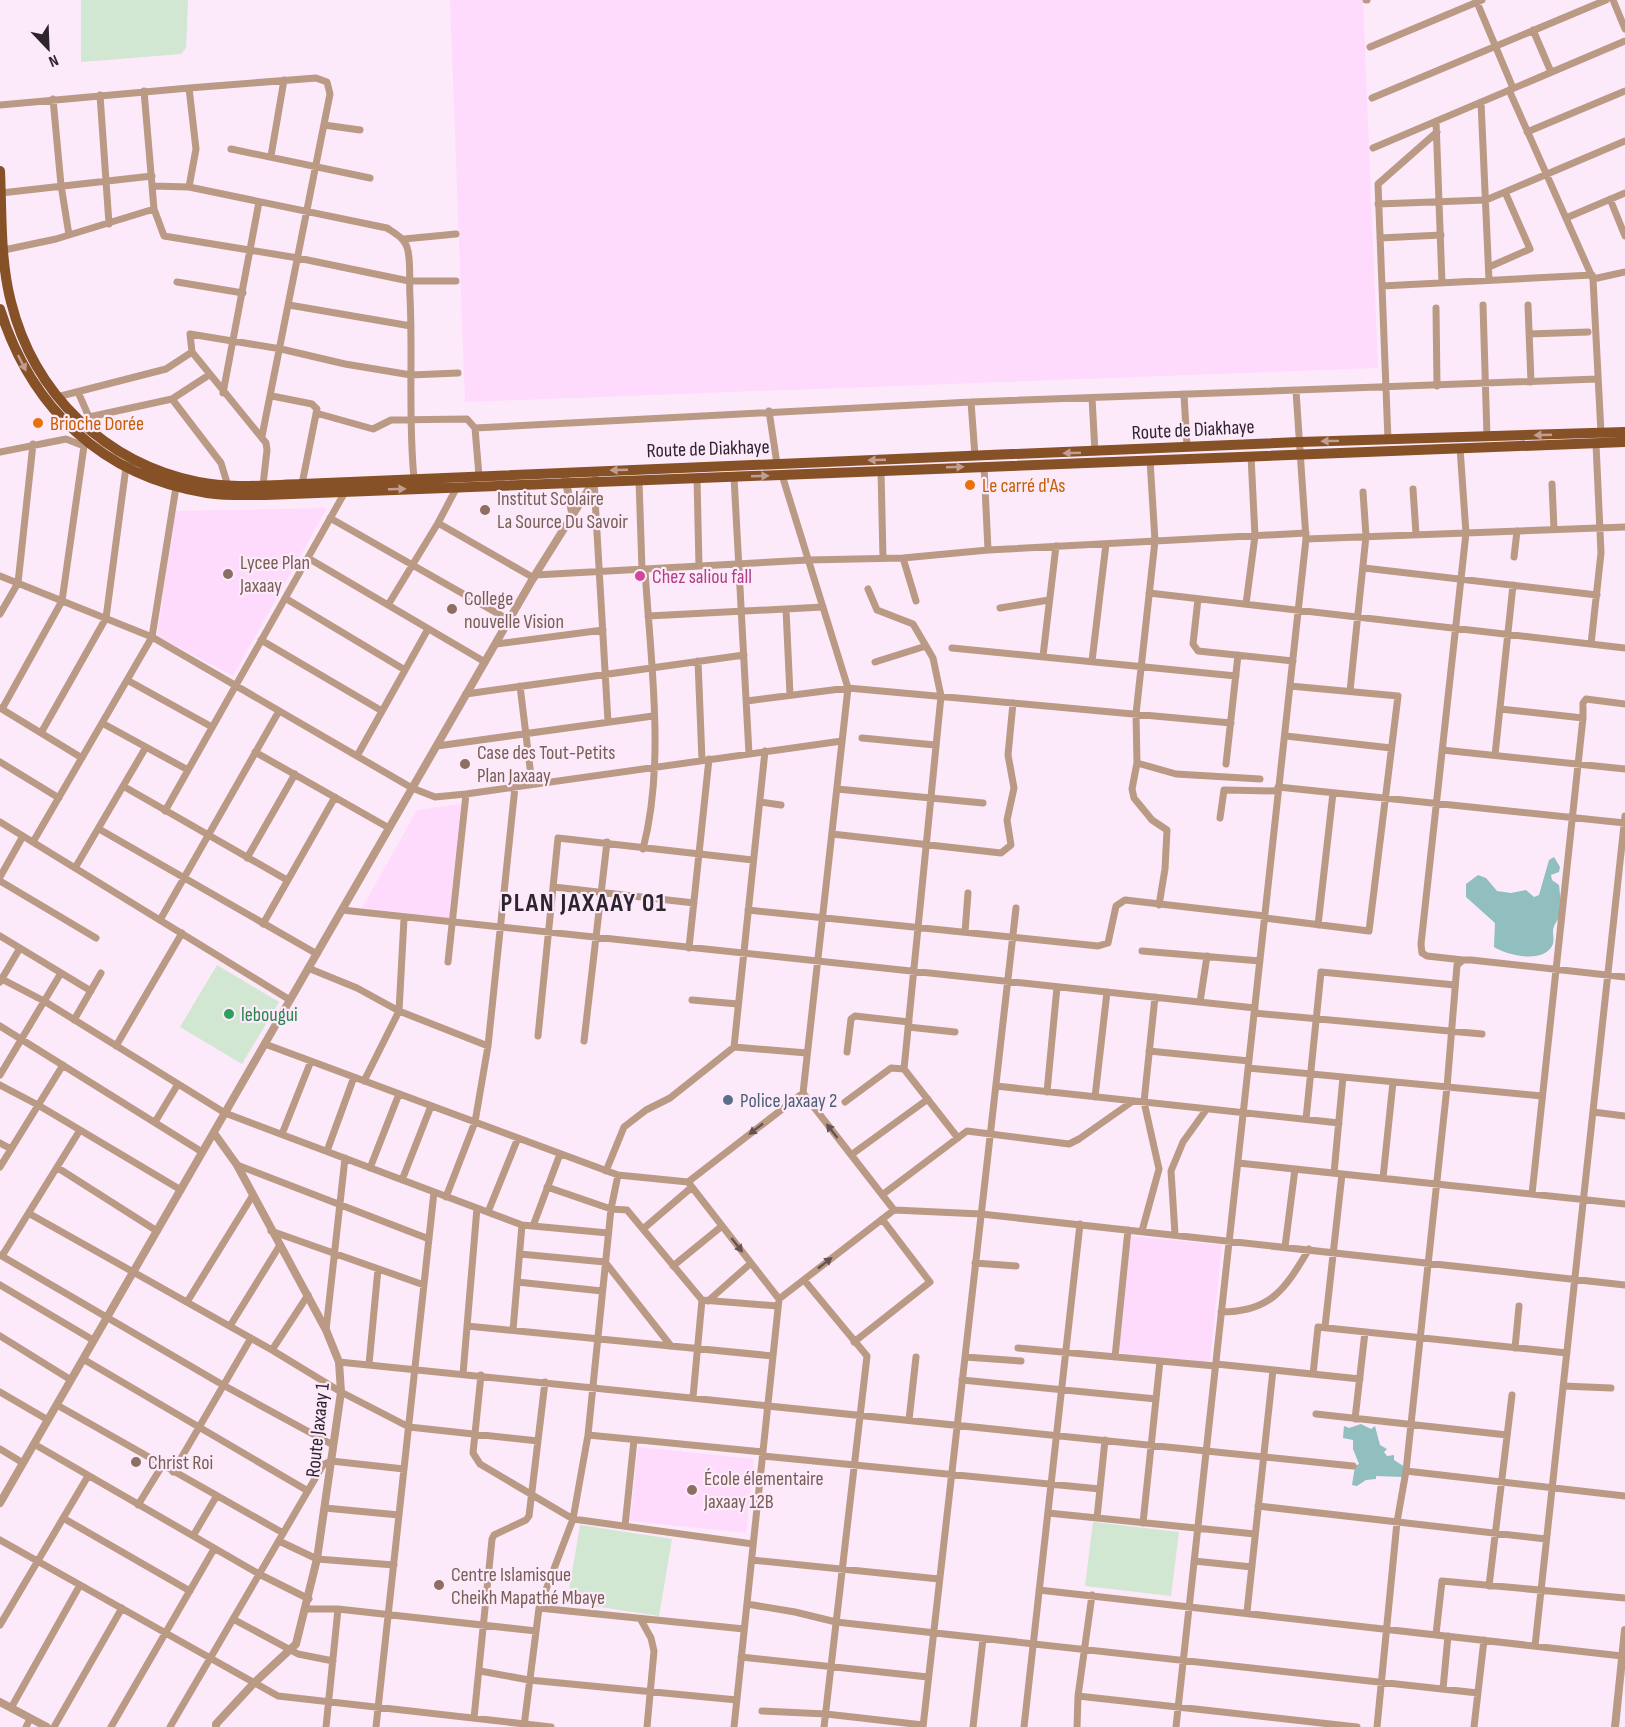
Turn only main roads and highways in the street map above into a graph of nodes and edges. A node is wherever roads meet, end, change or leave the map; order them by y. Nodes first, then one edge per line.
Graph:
1 (0, 171) edge
2 (1, 193) edge
3 (4, 305) edge
4 (3, 328) edge
5 (1625, 432) edge
6 (1625, 442) edge
7 (595, 476) junction
8 (565, 477) junction

1 - 2 main road, Route de Diakhaye
2 - 3 main road, Route de Diakhaye
3 - 4 main road, Route de Diakhaye
3 - 8 main road, Route de Diakhaye
4 -> 8 main road, Route de Diakhaye
5 -> 7 main road, Route de Diakhaye
7 -> 6 main road, Route de Diakhaye
7 - 8 main road, Route de Diakhaye

